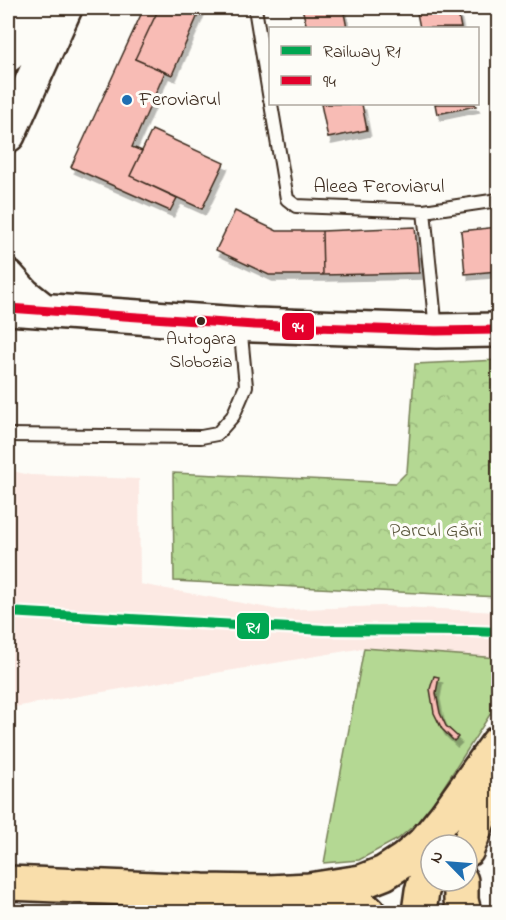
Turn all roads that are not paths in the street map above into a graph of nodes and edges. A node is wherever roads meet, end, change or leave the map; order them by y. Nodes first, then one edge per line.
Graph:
1 (29, 8) edge
2 (65, 8) edge
3 (255, 8) edge
4 (8, 55) edge
5 (269, 90) edge
6 (271, 105) edge
7 (8, 135) edge
8 (498, 200) edge
9 (424, 211) junction
10 (8, 277) edge
11 (8, 308) edge
12 (43, 310) junction
13 (240, 324) junction
14 (498, 330) edge
15 (436, 331) junction
16 (8, 435) edge
17 (498, 743) edge
18 (498, 762) edge
19 (498, 770) edge
20 (449, 833) edge
21 (474, 833) edge
22 (8, 883) edge
23 (422, 893) edge
24 (461, 893) edge
25 (306, 901) edge
26 (368, 912) edge
27 (419, 912) edge
28 (464, 912) edge

1 - 4 street
2 - 7 street
3 - 5 lane, Aleea Feroviarul
6 - 9 lane, Aleea Feroviarul
8 - 9 lane, Aleea Feroviarul
9 - 15 lane
10 - 12 street
11 - 12 street
12 - 13 street
13 - 15 street
13 - 16 lane
14 - 15 street
17 - 25 main road
18 - 20 main road
19 - 21 main road
22 - 25 main road
23 - 27 main road
24 - 28 main road
25 - 26 main road

